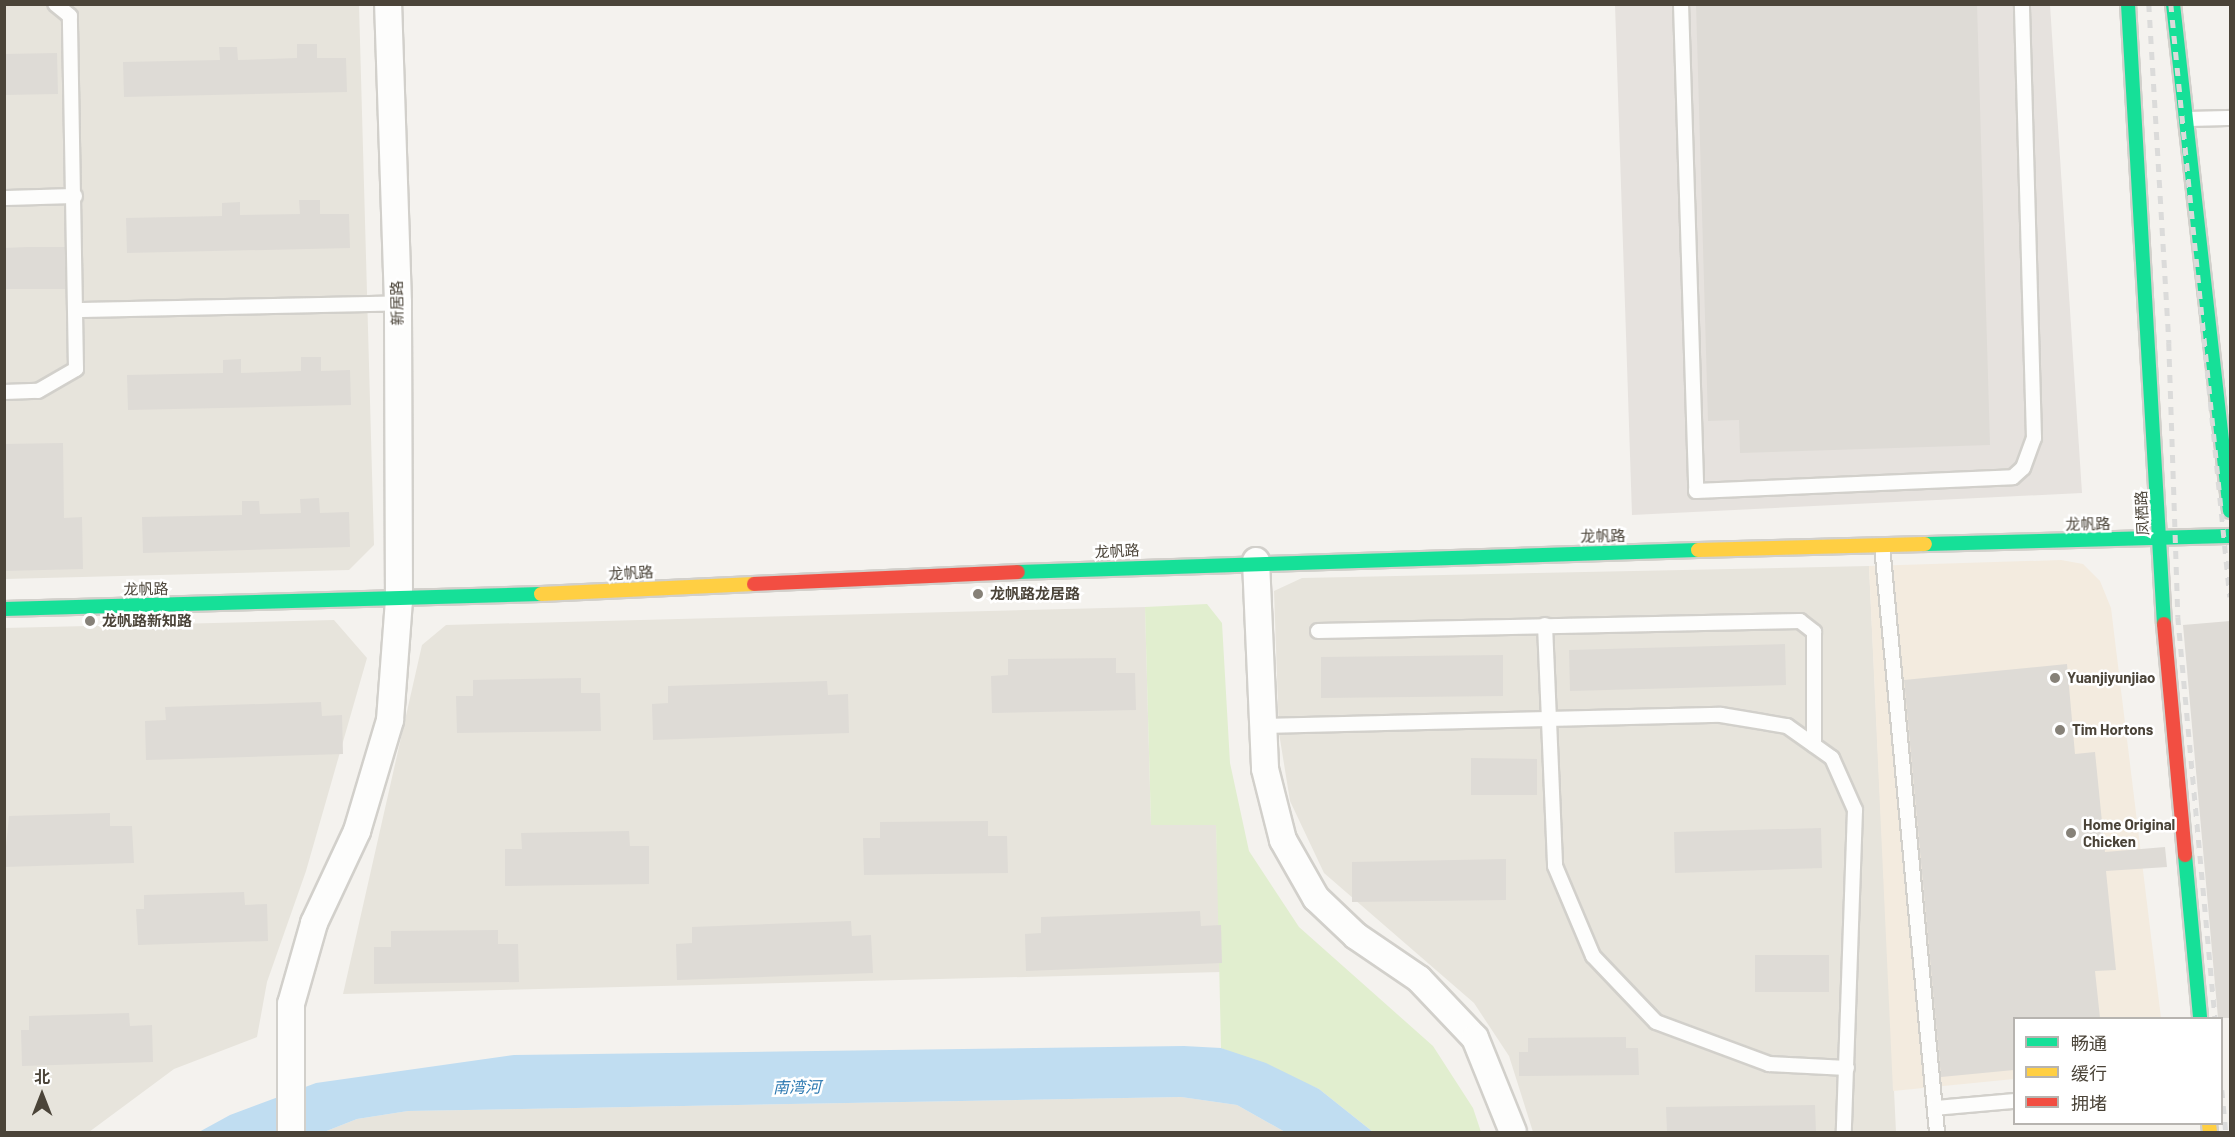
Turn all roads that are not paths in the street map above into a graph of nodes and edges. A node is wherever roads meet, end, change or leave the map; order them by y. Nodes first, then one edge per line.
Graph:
1 (55, 4) edge
2 (388, 4) edge
3 (1680, 4) edge
4 (2022, 4) edge
5 (2128, 4) edge
6 (2173, 4) edge
7 (2230, 118) edge
8 (2186, 119) junction
9 (75, 196) junction
10 (4, 198) edge
11 (398, 303) junction
12 (78, 310) junction
13 (4, 392) edge
14 (2230, 511) edge
15 (2230, 536) edge
16 (2160, 539) junction
17 (1882, 546) junction
18 (1257, 561) junction
19 (399, 601) junction
20 (4, 609) edge
21 (1545, 625) junction
22 (1318, 631) dead end
23 (1546, 720) junction
24 (1263, 726) junction
25 (1814, 746) junction
26 (2200, 1017) edge
27 (1847, 1068) junction
28 (2013, 1101) edge
29 (1935, 1108) junction
30 (291, 1132) edge
31 (1513, 1132) edge
32 (1844, 1132) edge
33 (1937, 1132) edge

1 - 9 lane
2 - 11 street, 新居路
3 - 4 lane
5 - 16 street, 凤栖路
6 - 8 street
7 - 8 lane
8 - 14 street
9 - 10 lane
9 - 12 lane
11 - 12 lane
11 - 19 street, 新居路
12 - 13 lane
15 - 16 street, 龙帆路
16 - 17 street, 龙帆路
16 - 26 street, 凤栖路
17 - 18 street, 龙帆路
17 - 29 lane
18 - 19 street, 龙帆路
18 - 24 street
19 - 20 street, 龙帆路
19 - 30 street, 新居路
21 - 22 lane
21 - 23 lane
21 - 25 lane
23 - 24 lane
23 - 25 lane
23 - 27 lane
24 - 31 street
25 - 27 lane
27 - 32 lane
28 - 29 lane
29 - 33 lane

